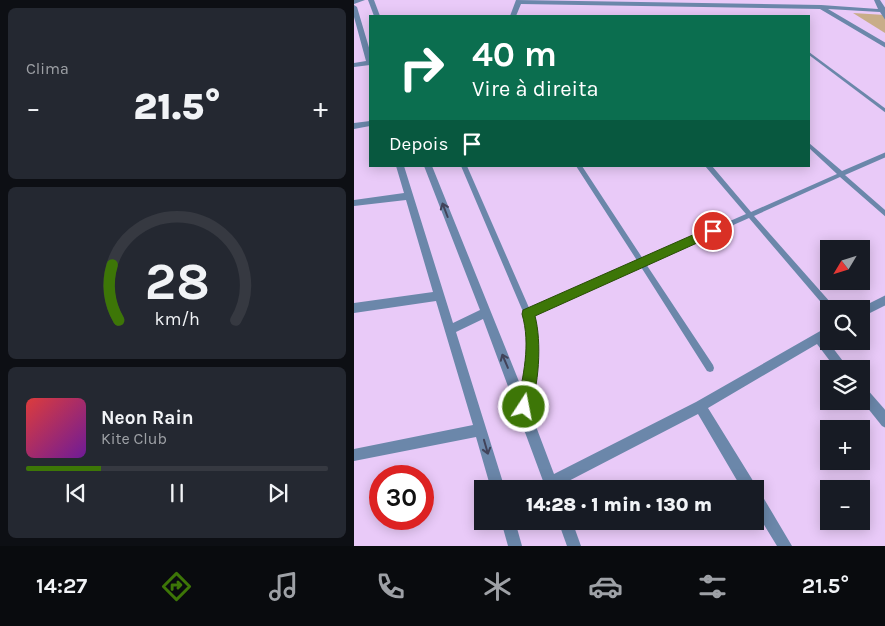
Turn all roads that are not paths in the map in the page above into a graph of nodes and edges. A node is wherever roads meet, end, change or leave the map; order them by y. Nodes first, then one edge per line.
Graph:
1 (362, 0) edge
2 (371, 0) edge
3 (877, 0) edge
4 (518, 1) edge
5 (354, 2) edge
6 (726, 3) edge
7 (354, 7) edge
8 (821, 7) junction
9 (884, 11) edge
10 (377, 15) edge
11 (513, 15) edge
12 (885, 19) edge
13 (885, 46) edge
14 (810, 54) edge
15 (369, 60) edge
16 (369, 63) edge
17 (354, 65) edge
18 (885, 112) edge
19 (369, 124) edge
20 (354, 126) edge
21 (810, 146) edge
22 (885, 154) edge
23 (400, 167) edge
24 (428, 167) edge
25 (464, 167) edge
26 (580, 167) edge
27 (709, 167) edge
28 (840, 174) junction
29 (409, 196) junction
30 (354, 203) edge
31 (749, 214) junction
32 (885, 215) edge
33 (640, 263) junction
34 (440, 296) junction
35 (885, 299) edge
36 (824, 300) edge
37 (870, 307) edge
38 (354, 308) edge
39 (485, 313) junction
40 (528, 314) junction
41 (532, 328) joint
42 (451, 329) junction
43 (818, 337) joint
44 (836, 360) edge
45 (710, 368) dead end
46 (870, 402) edge
47 (700, 406) junction
48 (524, 407) junction
49 (885, 422) edge
50 (481, 430) junction
51 (354, 454) edge
52 (495, 480) edge
53 (550, 480) edge
54 (563, 480) edge
55 (745, 480) edge
56 (764, 512) edge
57 (511, 530) edge
58 (568, 530) edge
59 (515, 546) edge
60 (574, 546) edge
61 (785, 546) edge

1 - 5 street
2 - 10 street
3 - 9 street
4 - 6 street
4 - 11 street
6 - 8 street
7 - 15 street
8 - 9 street
8 - 13 street
9 - 12 street
14 - 18 lane
16 - 17 street
19 - 20 street
21 - 28 lane
22 - 28 lane
23 - 29 street
39 -> 24 street
25 - 40 lane
26 - 33 lane
27 - 31 lane
28 - 31 lane
28 - 32 lane
29 - 30 street
29 - 34 street
31 - 33 lane
31 - 36 lane
33 - 40 lane
33 - 45 lane
34 - 38 street
34 - 42 street
35 - 37 street
39 - 42 street
48 -> 39 street
40 - 41 lane
41 - 48 street
42 - 50 street
43 - 44 street
43 - 47 street
46 - 49 street
47 - 54 street
47 - 55 street
48 - 53 street
50 - 51 street
50 -> 52 street
56 - 61 street
57 - 59 street
58 - 60 street

